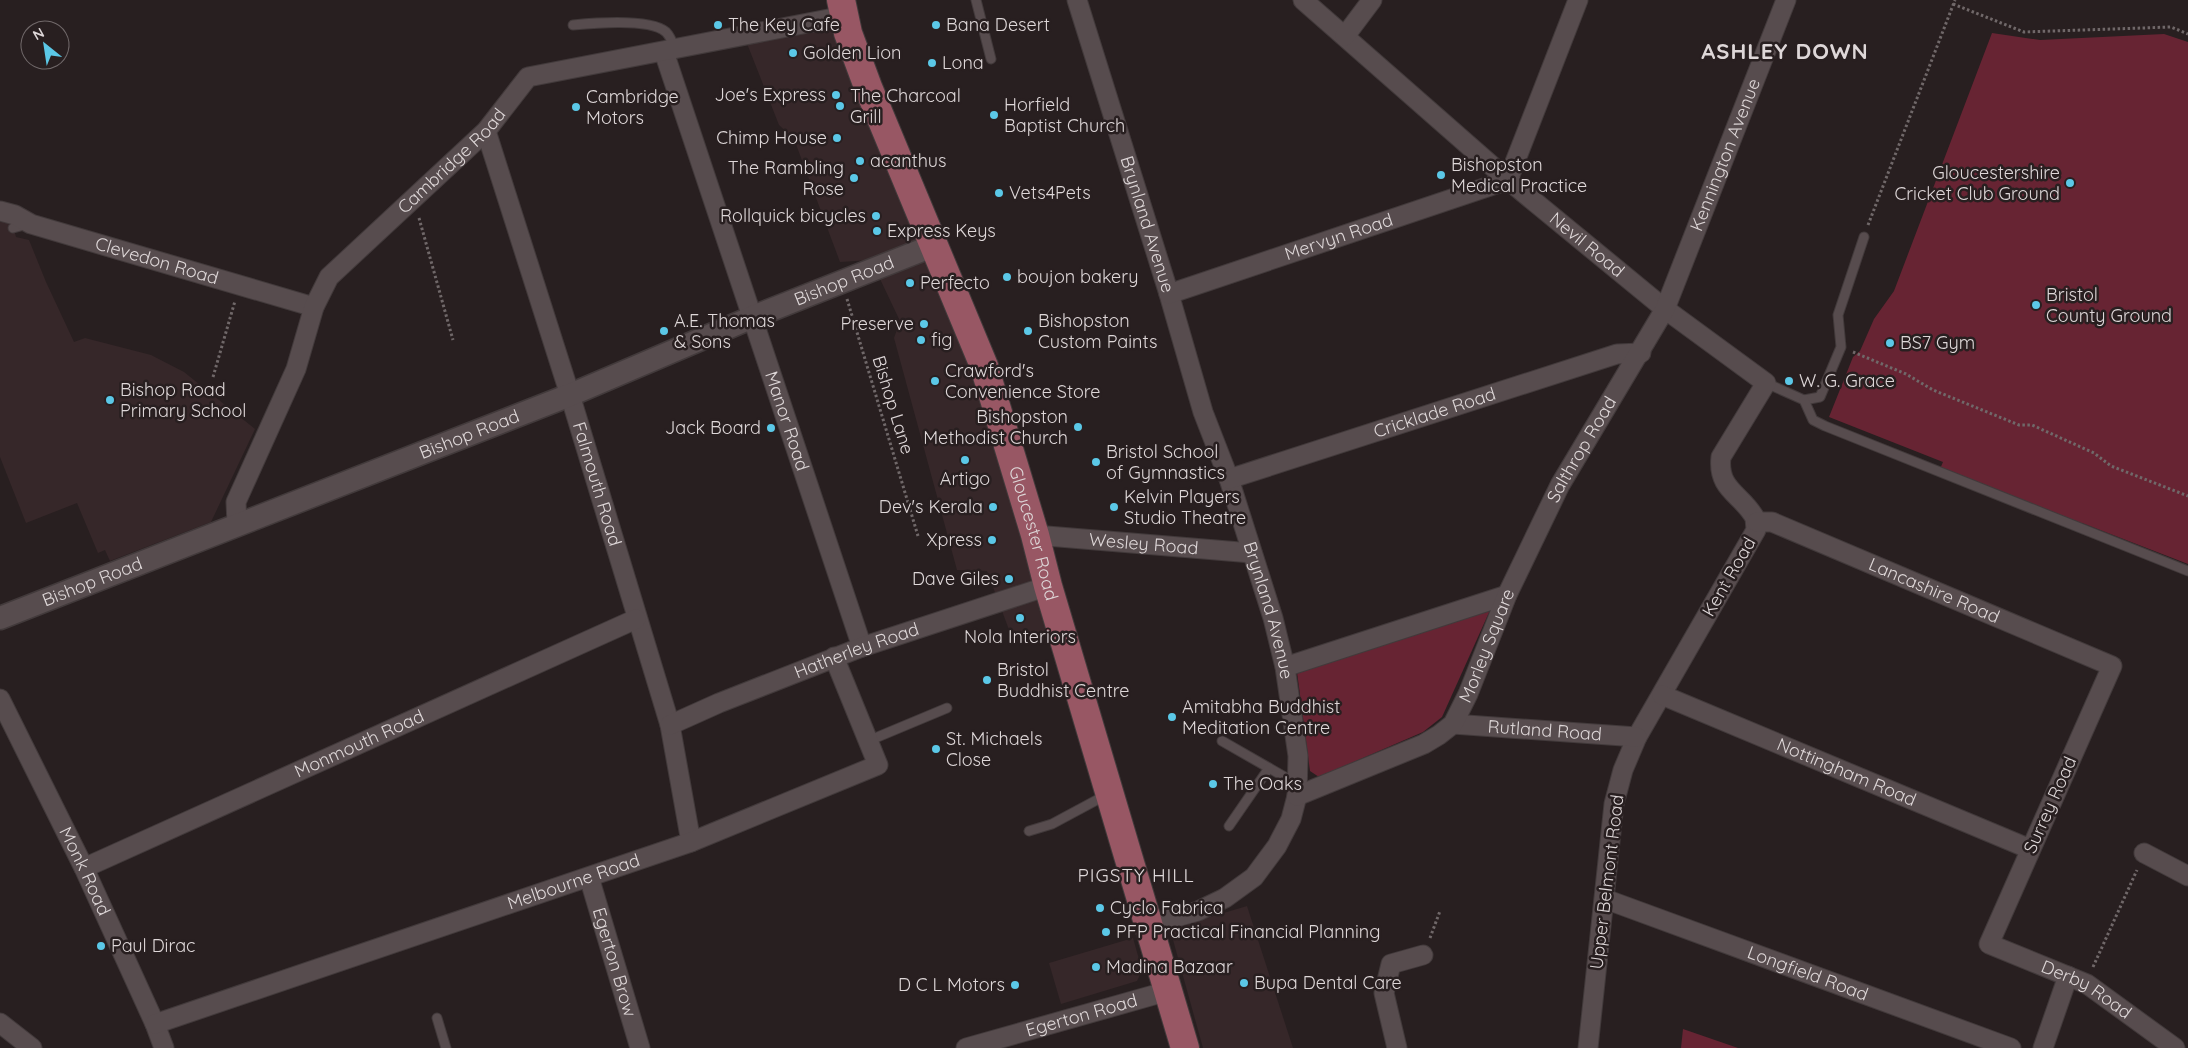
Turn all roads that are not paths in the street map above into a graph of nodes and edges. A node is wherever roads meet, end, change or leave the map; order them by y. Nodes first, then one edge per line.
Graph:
1 (976, 0) edge
2 (1077, 0) edge
3 (1303, 0) edge
4 (1372, 0) edge
5 (1578, 0) edge
6 (1786, 0) edge
7 (842, 8) edge
8 (573, 25) dead end
9 (1345, 36) junction
10 (669, 51) junction
11 (991, 59) dead end
12 (486, 131) junction
13 (1508, 180) junction
14 (0, 211) edge
15 (1864, 237) road end
16 (935, 245) junction
17 (1170, 294) junction
18 (314, 307) junction
19 (1665, 309) junction
20 (753, 318) junction
21 (1641, 352) junction
22 (1766, 383) junction
23 (570, 395) junction
24 (1804, 400) junction
25 (1228, 479) junction
26 (1757, 522) junction
27 (237, 524) junction
28 (1035, 535) junction
29 (1252, 553) junction
30 (2188, 571) edge
31 (1048, 586) junction
32 (1507, 595) junction
33 (0, 618) edge
34 (636, 619) junction
35 (862, 647) junction
36 (834, 657) junction
37 (2112, 666) joint
38 (1285, 667) junction
39 (1662, 696) junction
40 (0, 699) edge
41 (947, 708) dead end
42 (1453, 724) junction
43 (670, 726) junction
44 (1637, 737) junction
45 (868, 741) junction
46 (1222, 741) dead end
47 (1269, 768) junction
48 (1298, 790) junction
49 (1109, 794) junction
50 (1229, 826) dead end
51 (1030, 831) dead end
52 (691, 842) junction
53 (2030, 849) junction
54 (2144, 853) road end
55 (84, 868) junction
56 (2188, 876) edge
57 (589, 877) junction
58 (1605, 899) junction
59 (1148, 925) junction
60 (1989, 944) joint
61 (1423, 955) road end
62 (2068, 976) junction
63 (1168, 991) junction
64 (437, 1018) dead end
65 (0, 1023) edge
66 (155, 1024) junction
67 (32, 1048) edge
68 (164, 1048) edge
69 (446, 1048) edge
70 (640, 1048) edge
71 (966, 1048) edge
72 (1185, 1048) edge
73 (1397, 1048) edge
74 (1588, 1048) edge
75 (2011, 1048) edge
76 (2043, 1048) edge
77 (2175, 1048) edge

1 - 11 lane
2 - 17 street, Brynland Avenue
3 - 9 street, Nevil Road
4 - 9 street
5 - 13 street
6 - 19 street, Kennington Avenue
7 - 10 street, Cambridge Road
7 - 16 main road, Gloucester Road
8 - 10 lane
9 - 13 street, Nevil Road
10 - 12 street, Cambridge Road
10 - 20 street, Manor Road
12 - 18 street, Cambridge Road
12 - 23 street, Falmouth Road
13 - 17 street, Mervyn Road
13 - 19 street, Nevil Road
14 - 18 street, Clevedon Road
15 - 24 lane
16 - 20 street, Bishop Road
16 - 28 main road, Gloucester Road
17 - 25 street, Brynland Avenue
18 - 27 street, Cambridge Road
19 - 21 street, Salthrop Road
19 - 22 street, Nevil Road
20 - 23 street, Bishop Road
20 - 35 street, Manor Road
21 - 25 street, Cricklade Road
21 - 32 street, Salthrop Road
22 - 24 lane
22 - 26 street, Kent Road
23 - 27 street, Bishop Road
23 - 34 street, Falmouth Road
24 - 30 lane
25 - 29 street, Brynland Avenue
26 - 37 street, Lancashire Road
26 - 39 street, Kent Road
27 - 33 street, Bishop Road
28 - 29 street, Wesley Road
28 - 31 main road, Gloucester Road
29 - 38 street, Brynland Avenue
31 - 35 street, Hatherley Road
31 - 49 main road, Gloucester Road
32 - 38 street, Morley Square
32 - 42 street, Morley Square
34 - 43 street, Falmouth Road
34 - 55 street, Monmouth Road
35 - 36 street, Hatherley Road
36 - 43 street, Hatherley Road
36 - 45 street, Melbourne Road
37 - 53 street, Surrey Road
38 - 48 street, Brynland Avenue
39 - 44 street, Upper Belmont Road
39 - 53 street, Nottingham Road
40 - 55 street, Monk Road
41 - 45 lane
42 - 44 street, Rutland Road
42 - 48 street, Morley Square
43 - 52 street, Falmouth Road
44 - 58 street, Upper Belmont Road
45 - 52 street, Melbourne Road
46 - 47 lane
47 - 48 lane
47 - 50 lane
48 - 59 street, Brynland Avenue
49 - 51 lane
49 - 59 main road, Gloucester Road
52 - 57 street, Melbourne Road
53 - 60 street, Surrey Road
54 - 56 street
55 - 66 street, Monk Road
57 - 66 street, Melbourne Road
57 - 70 street, Egerton Brow
58 - 74 street, Upper Belmont Road
58 - 75 street, Longfield Road
59 - 63 main road, Gloucester Road
60 - 62 street, Derby Road
61 - 73 street
62 - 76 street
62 - 77 street, Derby Road
63 - 71 street, Egerton Road
63 - 72 main road, Gloucester Road
64 - 69 lane
65 - 67 street
66 - 68 street, Monk Road

